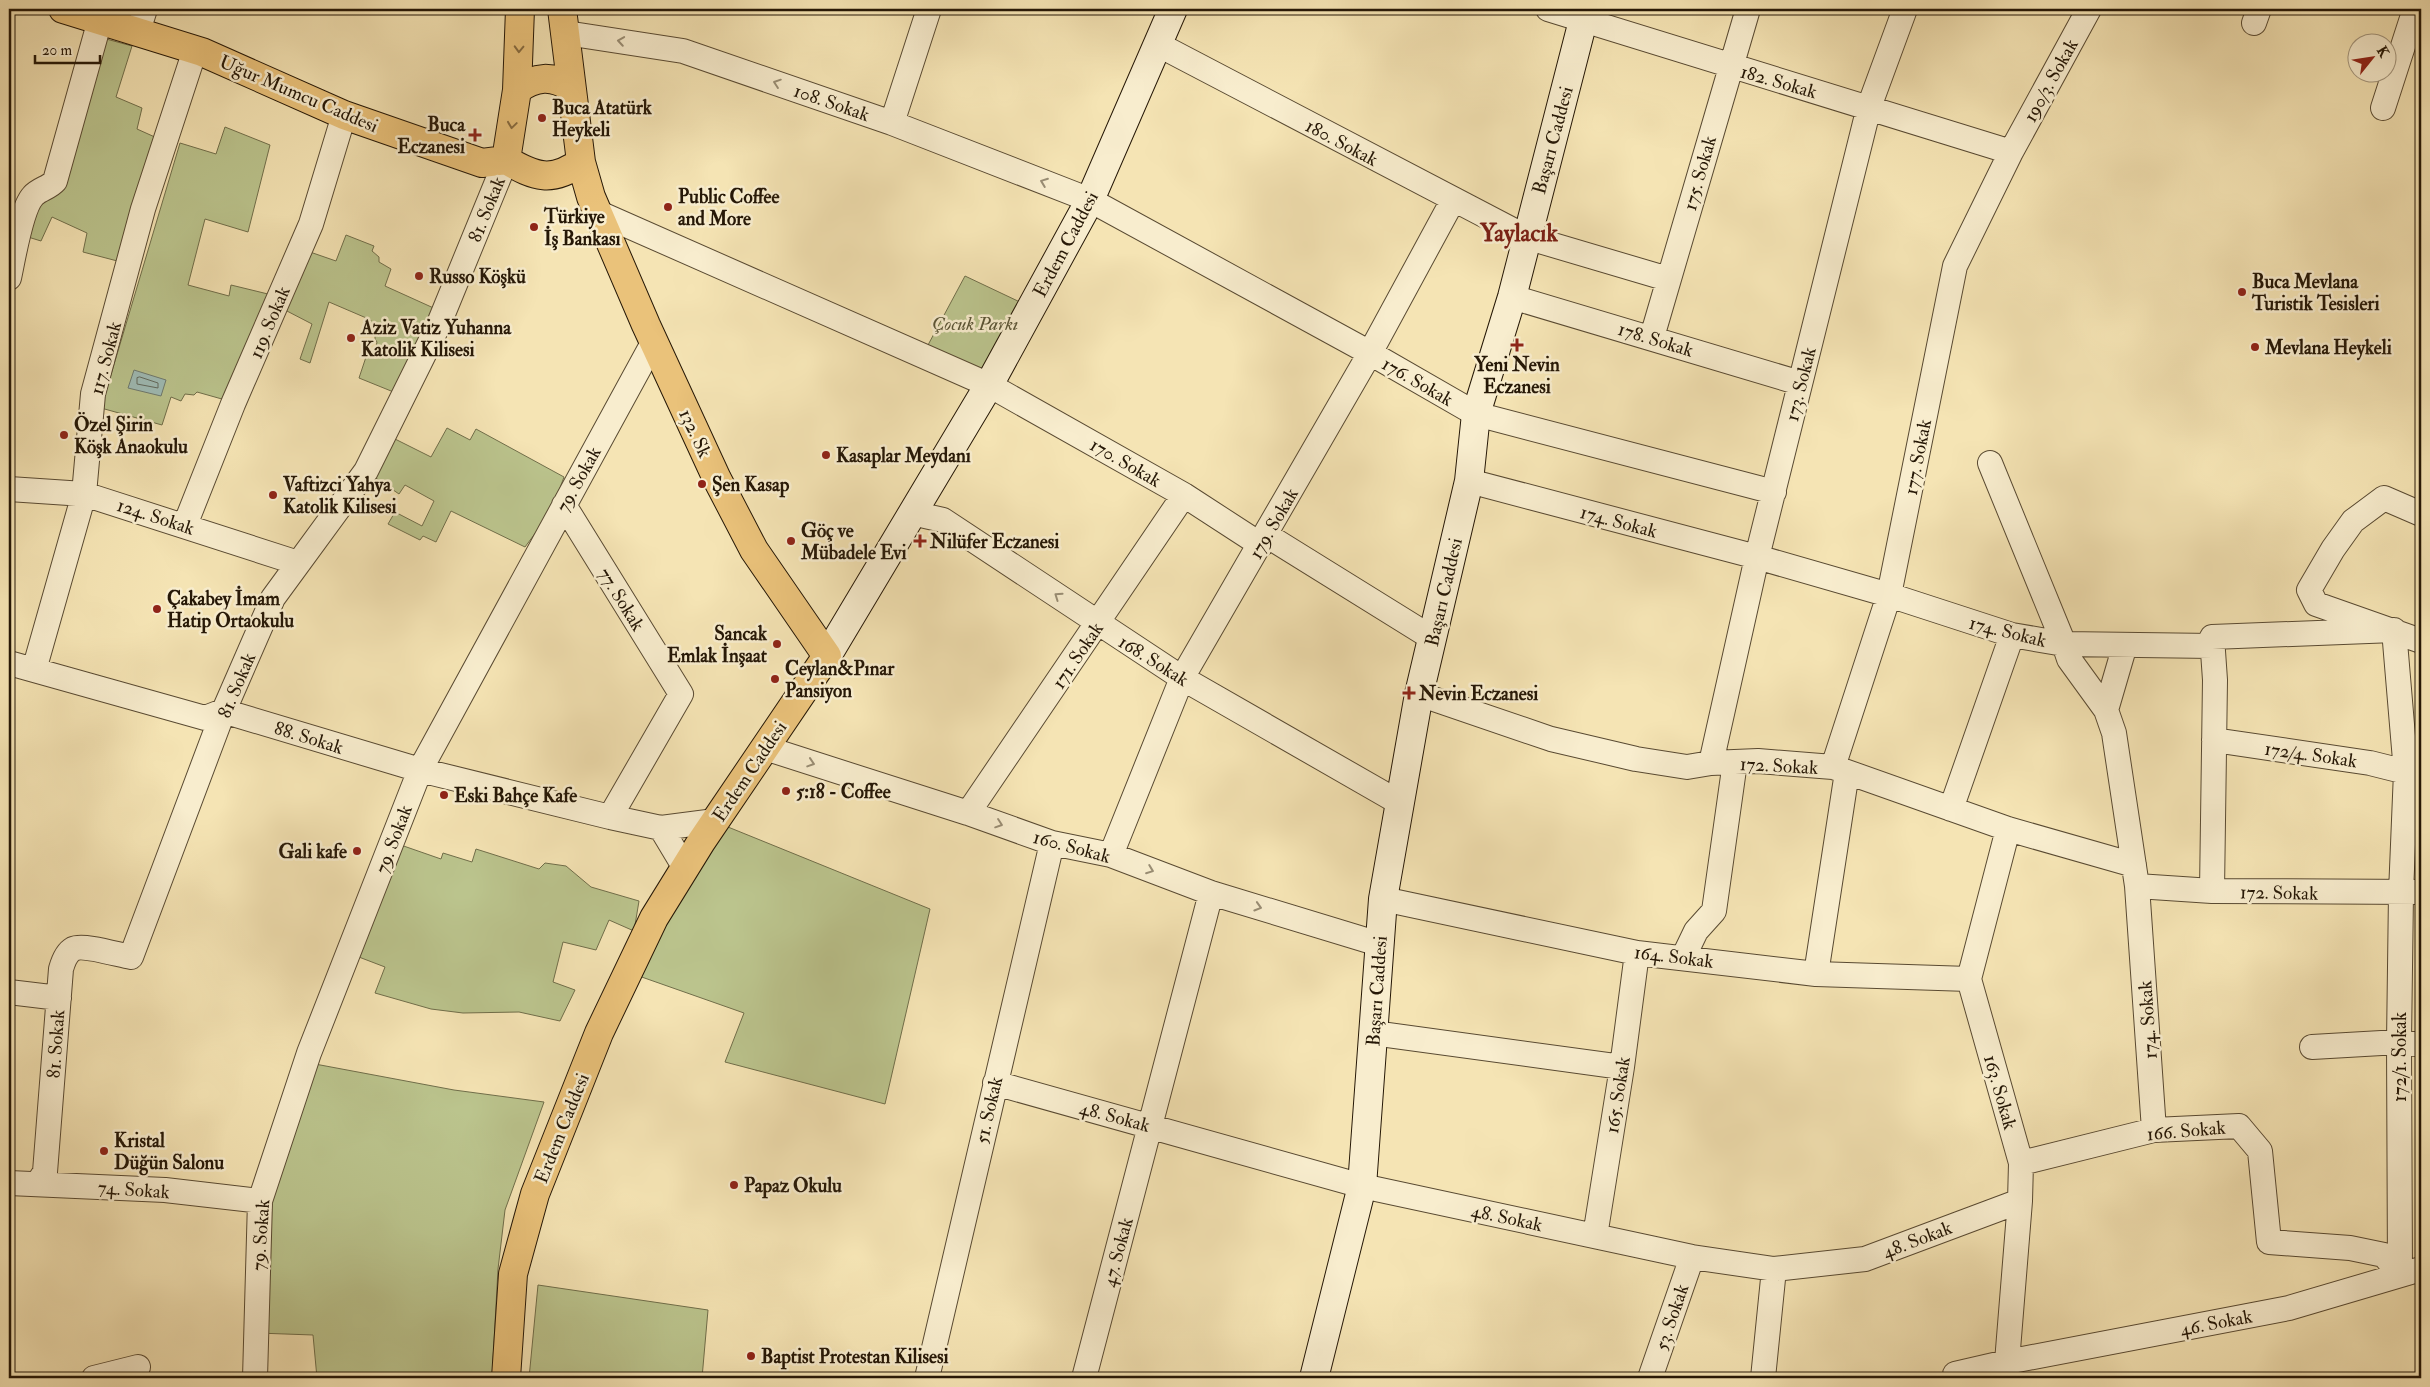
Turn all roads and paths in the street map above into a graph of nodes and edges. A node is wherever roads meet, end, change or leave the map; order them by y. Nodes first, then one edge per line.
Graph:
1 (63, 9) edge
2 (520, 9) edge
3 (930, 9) edge
4 (1173, 9) edge
5 (1548, 9) edge
6 (1748, 9) edge
7 (1905, 9) edge
8 (2089, 9) edge
9 (2415, 9) edge
10 (1585, 15) edge
11 (100, 20) junction
12 (142, 20) edge
13 (564, 21) edge
14 (1159, 45) junction
15 (195, 50) junction
16 (1730, 67) junction
17 (571, 88) junction
18 (517, 90) junction
19 (1869, 108) junction
20 (2383, 108) dead end
21 (344, 115) junction
22 (892, 123) junction
23 (2011, 152) junction
24 (506, 160) junction
25 (581, 162) junction
26 (552, 176) junction
27 (1090, 200) junction
28 (1453, 200) junction
29 (595, 205) junction
30 (1526, 237) junction
31 (9, 278) edge
32 (1668, 279) junction
33 (1512, 297) junction
34 (1652, 337) junction
35 (654, 340) junction
36 (1370, 353) junction
37 (1800, 383) junction
38 (989, 384) junction
39 (1476, 414) junction
40 (1990, 463) dead end
41 (1469, 481) junction
42 (9, 489) edge
43 (1774, 492) junction
44 (84, 494) junction
45 (1184, 495) junction
46 (564, 505) junction
47 (912, 513) junction
48 (2421, 514) edge
49 (185, 525) junction
50 (1263, 540) junction
51 (1757, 557) junction
52 (298, 563) junction
53 (1889, 595) junction
54 (1098, 624) junction
55 (2394, 630) junction
56 (2012, 635) junction
57 (1432, 638) junction
58 (2421, 641) edge
59 (2064, 644) junction
60 (2125, 645) junction
61 (2213, 646) junction
62 (827, 656) junction
63 (9, 663) edge
64 (34, 670) junction
65 (1182, 678) junction
66 (1419, 694) junction
67 (2106, 710) junction
68 (224, 711) junction
69 (2214, 740) junction
70 (765, 748) junction
71 (1735, 762) junction
72 (1711, 763) junction
73 (420, 770) junction
74 (1840, 770) junction
75 (2406, 772) junction
76 (1400, 803) junction
77 (1951, 809) junction
78 (968, 813) junction
79 (610, 817) junction
80 (715, 821) junction
81 (661, 828) junction
82 (2008, 829) junction
83 (1052, 843) junction
84 (1111, 856) junction
85 (685, 868) junction
86 (2136, 875) junction
87 (2212, 891) junction
88 (2411, 892) edge
89 (1211, 893) junction
90 (1383, 899) junction
91 (1379, 944) junction
92 (1636, 953) junction
93 (1683, 958) junction
94 (1816, 974) junction
95 (1969, 980) junction
96 (9, 992) edge
97 (59, 998) junction
98 (1373, 1033) junction
99 (2410, 1043) edge
100 (2312, 1048) dead end
101 (1622, 1067) junction
102 (995, 1083) junction
103 (1151, 1125) junction
104 (2154, 1130) junction
105 (2020, 1163) junction
106 (9, 1183) edge
107 (38, 1183) junction
108 (1362, 1186) junction
109 (260, 1201) junction
110 (2020, 1201) junction
111 (1595, 1236) junction
112 (1692, 1257) junction
113 (1774, 1269) junction
114 (2411, 1272) edge
115 (2007, 1362) junction
116 (138, 1367) dead end
117 (94, 1378) edge
118 (255, 1378) edge
119 (506, 1378) edge
120 (927, 1378) edge
121 (1084, 1378) edge
122 (1314, 1378) edge
123 (1650, 1378) edge
124 (1763, 1378) edge
125 (1955, 1378) edge

1 - 11 main road, Uğur Mumcu Caddesi
2 -> 18 main road
3 - 22 street
4 - 14 street, Erdem Caddesi
5 - 10 street, 182. Sokak
6 - 16 street, 175. Sokak
7 - 19 street, 173. Sokak
8 - 23 street, 190/3. Sokak
9 - 20 street
10 - 16 street, 182. Sokak
10 - 30 street, Başarı Caddesi
11 - 12 main road, Uğur Mumcu Caddesi
11 - 31 street
12 - 15 main road, Uğur Mumcu Caddesi
13 - 17 main road
22 -> 13 street, 108. Sokak
14 - 27 street, Erdem Caddesi
14 - 28 street, 180. Sokak
15 - 21 main road, Uğur Mumcu Caddesi
15 - 44 street, 117. Sokak
16 - 19 street, 182. Sokak
16 - 32 street, 175. Sokak
17 - 18 main road
17 - 25 main road
18 -> 24 main road
19 - 23 street, 182. Sokak
19 - 37 street, 173. Sokak
21 - 24 main road, Uğur Mumcu Caddesi
21 - 49 street, 119. Sokak
27 -> 22 street, 108. Sokak
23 - 53 street, 177. Sokak
24 - 26 main road
24 - 52 street, 81. Sokak
25 - 26 main road
25 - 29 main road, 132. Sk
26 - 29 main road
27 - 36 street, 176. Sokak
27 - 38 street, Erdem Caddesi
28 - 30 street, 180. Sokak
28 - 36 street, 179. Sokak
29 - 35 main road, 132. Sk
29 - 38 street, 170. Sokak
30 - 32 street, 180. Sokak
30 - 33 street, Başarı Caddesi
32 - 34 street, 175. Sokak
33 - 34 street, 178. Sokak
33 - 39 street, Başarı Caddesi
34 - 37 street, 178. Sokak
35 - 46 street, 79. Sokak
35 - 62 main road, 132. Sk
36 - 39 street, 176. Sokak
36 - 50 street, 179. Sokak
37 - 43 street, 173. Sokak
38 - 45 street, 170. Sokak
38 - 47 street, Erdem Caddesi
39 - 41 street, Başarı Caddesi
39 - 43 street, 176. Sokak
40 - 59 street
41 - 51 street, 174. Sokak
41 - 57 street, Başarı Caddesi
42 - 44 street, 124. Sokak
43 - 51 street, 173. Sokak
44 - 49 street, 124. Sokak
44 - 64 street, 117. Sokak
45 - 50 street, 170. Sokak
45 - 54 street, 171. Sokak
46 - 73 street, 79. Sokak
46 - 79 street, 77. Sokak
54 -> 47 street, 168. Sokak
47 - 62 street, Erdem Caddesi
48 - 55 street
49 - 52 street, 124. Sokak
50 - 57 street, 170. Sokak
50 - 65 street, 179. Sokak
51 - 53 street, 174. Sokak
51 - 72 street, 173. Sokak
52 - 68 street, 81. Sokak
53 - 56 street, 174. Sokak
53 - 74 street, 177. Sokak
54 - 65 street, 168. Sokak
54 - 78 street, 171. Sokak
55 - 58 street
55 - 61 street
55 - 75 street, 172/1. Sokak
56 - 59 street, 174. Sokak
56 - 77 street
57 - 66 street, Başarı Caddesi
59 - 60 street
59 - 67 street, 174. Sokak
60 - 61 street
60 - 67 street
61 - 69 street
62 - 70 main road, Erdem Caddesi
63 - 64 street, 88. Sokak
64 - 68 street, 88. Sokak
65 - 76 street, 168. Sokak
65 - 84 street, 179. Sokak
66 - 72 street, 172. Sokak
66 - 76 street, Başarı Caddesi
67 - 86 street, 174. Sokak
68 - 73 street, 88. Sokak
68 - 97 street, 81. Sokak
69 - 75 street, 172/4. Sokak
69 - 87 street
70 -> 78 street, 160. Sokak
70 - 80 main road, Erdem Caddesi
71 - 72 street, 172. Sokak
71 - 74 street, 172. Sokak
71 - 93 street
73 - 79 street, 88. Sokak
73 - 109 street, 79. Sokak
74 - 77 street, 172. Sokak
74 - 94 street, 177. Sokak
75 - 88 street, 172/1. Sokak
76 - 90 street, Başarı Caddesi
77 - 82 street, 172. Sokak
78 -> 83 street, 160. Sokak
79 - 81 street, 88. Sokak
80 - 81 street, 88. Sokak
80 - 85 main road, Erdem Caddesi
81 - 85 street
82 - 86 street, 172. Sokak
82 - 95 street
83 - 84 street, 160. Sokak
83 - 102 street, 51. Sokak
84 -> 89 street, 160. Sokak
85 - 119 main road, Erdem Caddesi
86 - 87 street, 172. Sokak
86 - 104 street, 174. Sokak
87 - 88 street, 172. Sokak
88 - 99 street, 172/1. Sokak
89 -> 91 street, 160. Sokak
89 - 103 street, 47. Sokak
90 - 91 street, Başarı Caddesi
90 - 92 street, 164. Sokak
91 - 98 street, Başarı Caddesi
92 - 93 street, 164. Sokak
92 - 101 street, 165. Sokak
93 - 94 street, 164. Sokak
94 - 95 street, 164. Sokak
95 - 105 street, 163. Sokak
96 - 97 street
97 - 107 street, 81. Sokak
98 - 101 street
98 - 108 street, Başarı Caddesi
99 - 100 street
99 - 114 street, 172/1. Sokak
101 - 111 street, 165. Sokak
102 - 103 street, 48. Sokak
102 - 120 street, 51. Sokak
103 - 108 street, 48. Sokak
103 - 121 street, 47. Sokak
104 - 105 street, 166. Sokak
104 - 114 street, 166. Sokak
105 - 110 street, 163. Sokak
106 - 107 street, 74. Sokak
107 - 109 street, 74. Sokak
108 - 111 street, 48. Sokak
108 - 122 street, Başarı Caddesi
109 - 118 street, 79. Sokak
110 - 113 street, 48. Sokak
110 - 115 street, 163. Sokak
111 - 112 street, 48. Sokak
112 - 113 street, 48. Sokak
112 - 123 street, 53. Sokak
113 - 124 street
114 - 115 street, 46. Sokak
115 - 125 street, 46. Sokak
116 - 117 street

